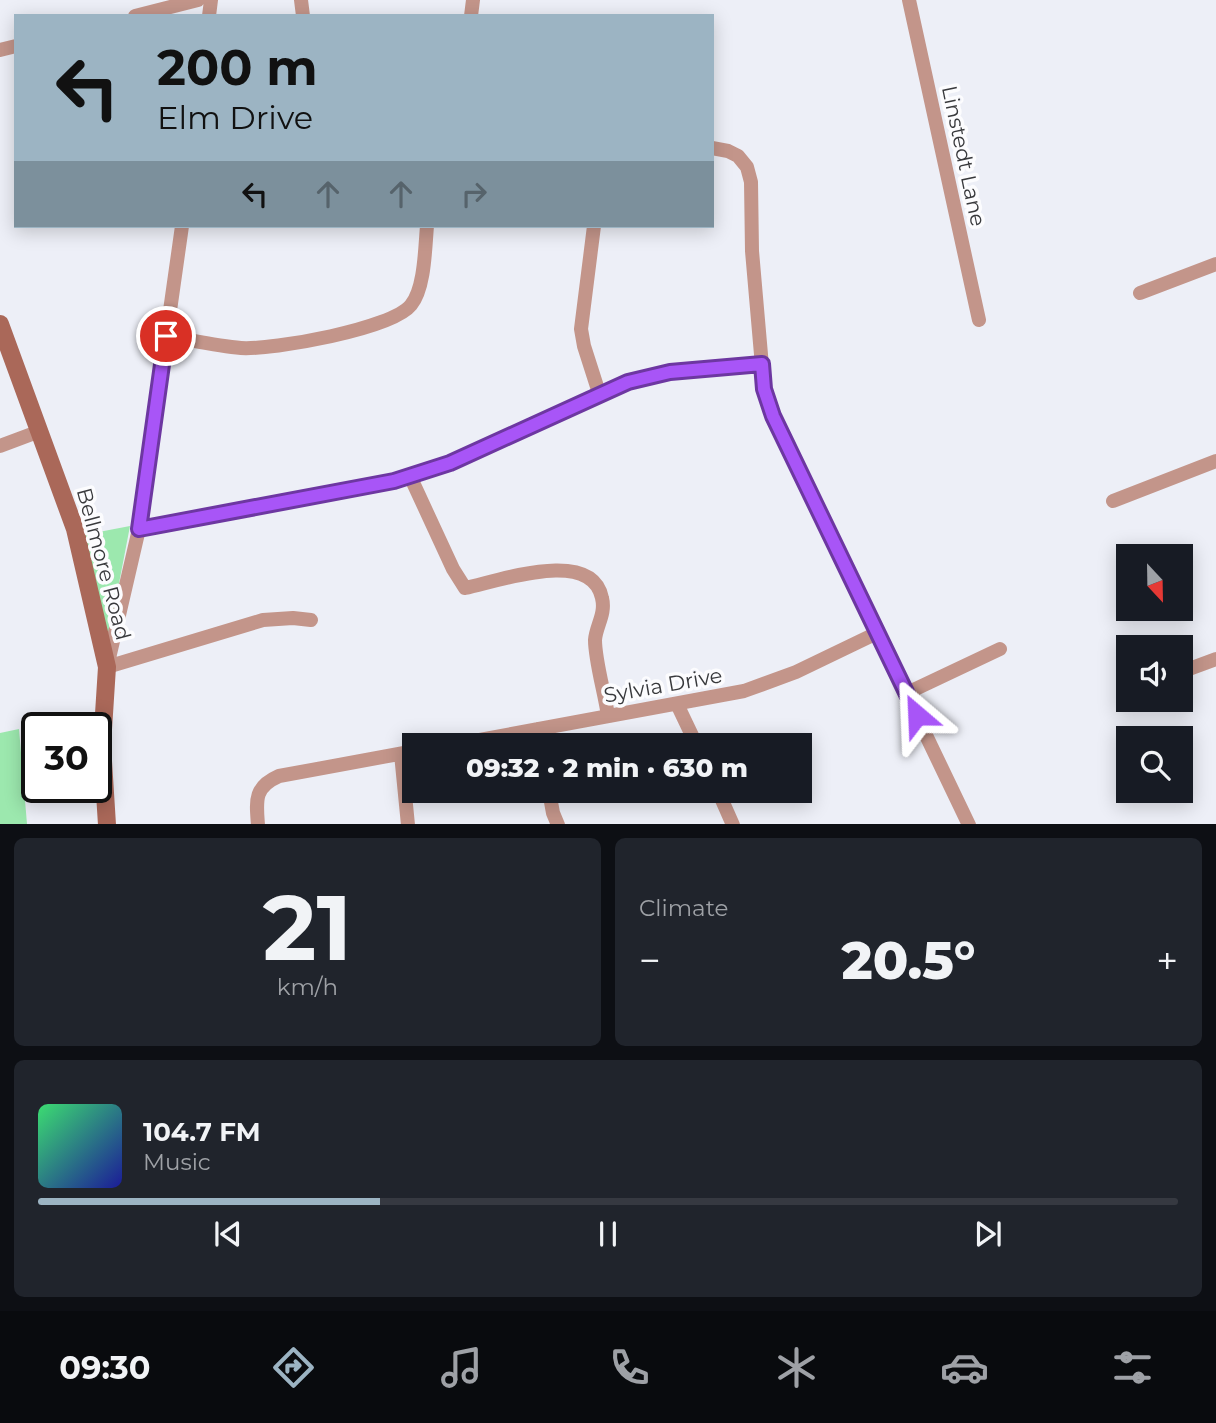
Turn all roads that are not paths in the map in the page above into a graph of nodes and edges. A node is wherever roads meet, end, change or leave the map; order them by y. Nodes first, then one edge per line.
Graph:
1 (198, 0) edge
2 (909, 0) edge
3 (143, 14) edge
4 (714, 148) edge
5 (182, 228) edge
6 (427, 228) edge
7 (594, 228) edge
8 (1216, 264) edge
9 (1140, 293) dead end
10 (979, 320) dead end
11 (0, 324) edge
12 (166, 336) junction
13 (762, 364) junction
14 (600, 396) junction
15 (40, 431) junction
16 (0, 446) edge
17 (1216, 461) edge
18 (410, 476) junction
19 (1113, 501) dead end
20 (139, 529) junction
21 (311, 620) dead end
22 (877, 633) junction
23 (1000, 649) dead end
24 (1216, 659) edge
25 (107, 667) junction
26 (1193, 668) edge
27 (907, 693) junction
28 (677, 704) junction
29 (608, 716) junction
30 (538, 729) junction
31 (517, 733) edge
32 (539, 733) edge
33 (690, 733) edge
34 (402, 753) edge
35 (408, 803) edge
36 (551, 803) edge
37 (723, 803) edge
38 (107, 824) edge
39 (258, 824) edge
40 (408, 824) edge
41 (558, 824) edge
42 (733, 824) edge
43 (970, 824) edge

1 - 3 street
2 - 10 street, Linstedt Lane
4 - 13 street
5 - 12 street
6 - 12 street
7 - 14 street
8 - 9 street
11 - 15 main road, Bellmore Road
12 - 20 street
13 - 14 street
13 - 22 street
14 - 18 street
15 - 16 street
15 - 25 main road, Bellmore Road
17 - 19 street
18 - 20 street
18 - 29 street
20 - 25 street
21 - 25 street
22 - 27 street
22 - 28 street, Sylvia Drive
23 - 27 street
24 - 26 street
25 - 38 main road, Bellmore Road
27 - 43 street
28 - 29 street, Sylvia Drive
28 - 33 street
29 - 30 street, Sylvia Drive
30 - 31 street, Sylvia Drive
30 - 32 street
34 - 39 street
35 - 40 street
36 - 41 street
37 - 42 street

